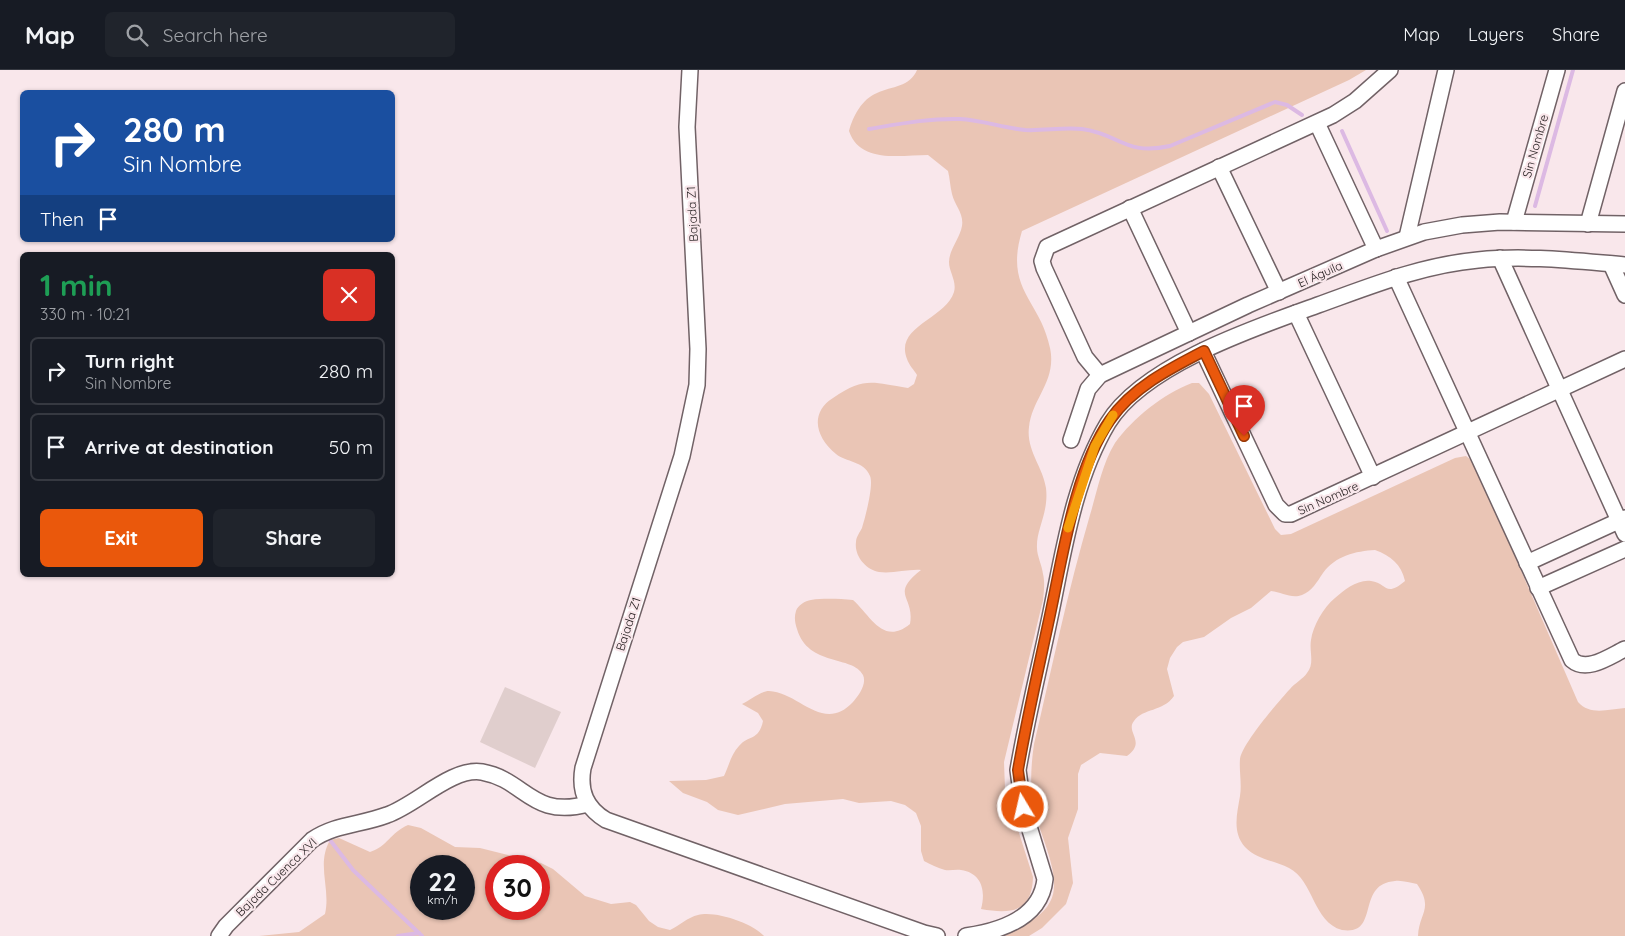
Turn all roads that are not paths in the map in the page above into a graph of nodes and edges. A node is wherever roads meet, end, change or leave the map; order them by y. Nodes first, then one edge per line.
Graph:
1 (690, 70) edge
2 (1390, 70) edge
3 (1446, 70) edge
4 (1557, 70) edge
5 (1625, 91) edge
6 (1317, 122) junction
7 (1219, 167) junction
8 (1130, 208) junction
9 (1514, 222) junction
10 (1588, 224) junction
11 (1625, 224) edge
12 (1407, 238) junction
13 (1376, 249) junction
14 (1500, 258) junction
15 (1618, 264) edge
16 (1396, 276) junction
17 (1279, 292) junction
18 (1625, 295) edge
19 (1296, 313) junction
20 (1189, 333) junction
21 (1204, 351) junction
22 (1625, 359) edge
23 (1100, 375) junction
24 (1560, 390) junction
25 (1468, 433) junction
26 (1071, 440) dead end
27 (1373, 477) junction
28 (1623, 524) edge
29 (1625, 550) edge
30 (1527, 563) junction
31 (1538, 588) junction
32 (1625, 649) edge
33 (588, 804) junction
34 (219, 936) edge
35 (937, 936) edge
36 (966, 936) edge

1 - 33 street, Bajada Z1
2 - 6 street
3 - 12 street
4 - 9 street, Sin Nombre
5 - 10 street
6 - 7 street
6 - 13 street
7 - 8 street
7 - 17 street
8 - 20 street
8 - 23 street
9 - 10 street, El Águila
9 - 12 street, El Águila
10 - 11 street, El Águila
12 - 13 street, El Águila
13 - 17 street, El Águila
14 - 15 street
14 - 16 street
14 - 24 street
15 - 18 street
16 - 19 street
16 - 25 street
17 - 20 street, El Águila
19 - 21 street
19 - 27 street, Sin Nombre
20 - 23 street, El Águila
21 - 27 street, Sin Nombre
21 - 36 street
22 - 24 street, Sin Nombre
23 - 26 street, El Águila
24 - 25 street, Sin Nombre
24 - 28 street
25 - 27 street, Sin Nombre
25 - 30 street
28 - 30 street
29 - 31 street
30 - 31 street
31 - 32 street
33 - 34 street, Bajada Cuenca XVI
33 - 35 street

